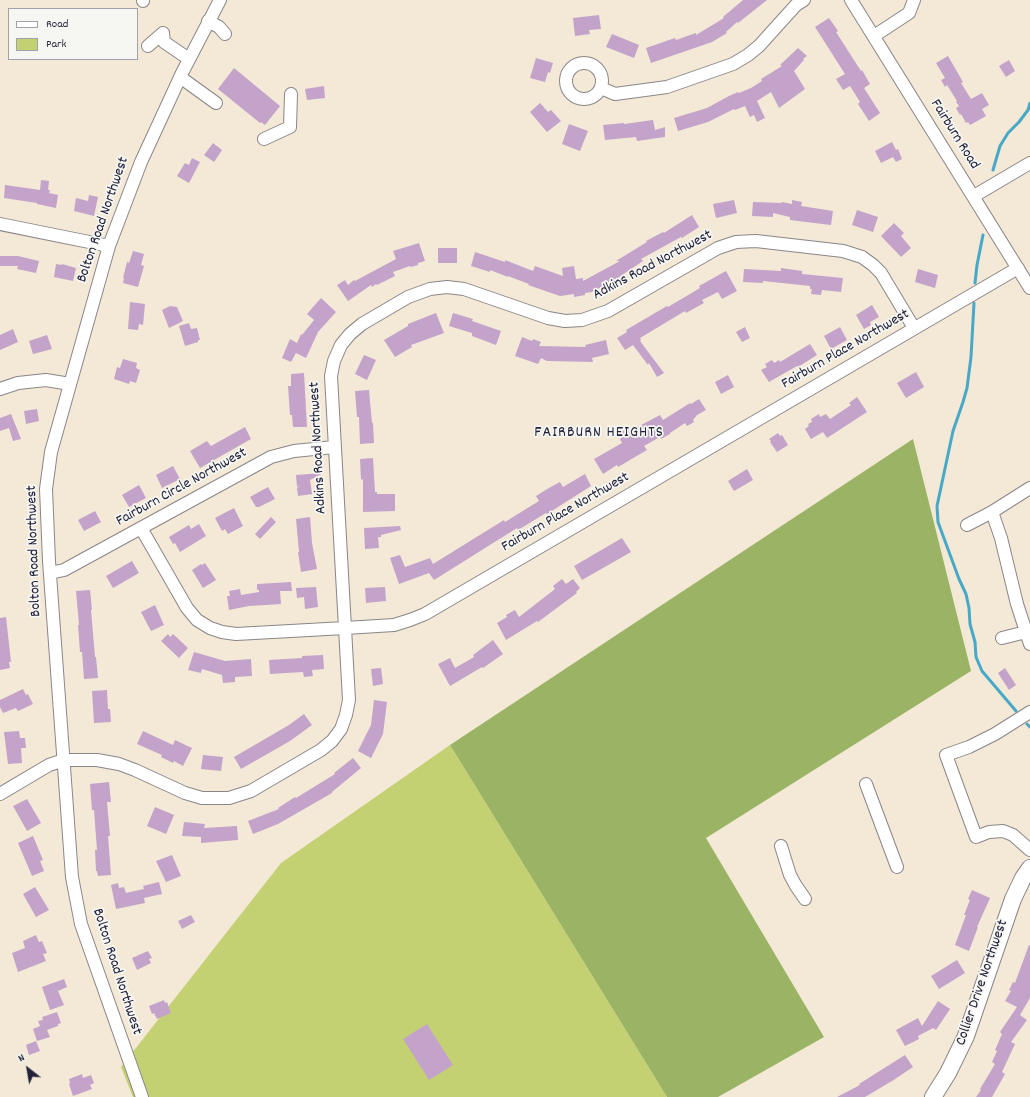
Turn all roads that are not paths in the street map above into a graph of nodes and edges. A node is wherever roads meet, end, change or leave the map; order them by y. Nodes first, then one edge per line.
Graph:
1 (220, 0) edge
2 (804, 0) edge
3 (851, 0) edge
4 (914, 0) edge
5 (208, 21) junction
6 (225, 34) dead end
7 (874, 36) junction
8 (148, 46) dead end
9 (189, 59) junction
10 (180, 77) junction
11 (601, 88) dead end
12 (291, 94) dead end
13 (216, 103) dead end
14 (264, 139) dead end
15 (1030, 162) edge
16 (974, 196) junction
17 (0, 224) edge
18 (109, 246) junction
19 (1018, 268) junction
20 (1030, 288) edge
21 (914, 328) junction
22 (70, 384) junction
23 (0, 389) edge
24 (334, 447) junction
25 (1030, 488) edge
26 (992, 512) junction
27 (967, 525) dead end
28 (141, 528) junction
29 (50, 573) junction
30 (345, 628) junction
31 (1026, 632) junction
32 (1002, 638) dead end
33 (1030, 644) edge
34 (1030, 712) edge
35 (64, 760) junction
36 (866, 784) dead end
37 (0, 794) edge
38 (781, 846) dead end
39 (1030, 850) edge
40 (897, 866) dead end
41 (1030, 868) edge
42 (805, 899) dead end
43 (142, 1097) edge
44 (933, 1097) edge

1 - 5 street, Bolton Road Northwest
2 - 11 street
3 - 7 street, Fairburn Road
4 - 7 street
5 - 6 street
5 - 9 street, Bolton Road Northwest
7 - 16 street, Fairburn Road
8 - 9 street
9 - 10 street, Bolton Road Northwest
10 - 13 street
10 - 18 street, Bolton Road Northwest
12 - 14 street
15 - 16 street
16 - 19 street, Fairburn Road
17 - 18 street
18 - 22 street, Bolton Road Northwest
19 - 20 street, Fairburn Road
19 - 21 street, Fairburn Place Northwest
21 - 24 street, Adkins Road Northwest
21 - 30 street, Fairburn Place Northwest
22 - 23 street
22 - 29 street, Bolton Road Northwest
24 - 28 street, Fairburn Circle Northwest
24 - 30 street, Adkins Road Northwest
25 - 26 street
26 - 27 street
26 - 31 street
28 - 29 street, Fairburn Circle Northwest
28 - 30 street, Fairburn Place Northwest
29 - 35 street, Bolton Road Northwest
30 - 35 street, Adkins Road Northwest
31 - 32 street
31 - 33 street
34 - 39 street
35 - 37 street, Adkins Road Northwest
35 - 43 street, Bolton Road Northwest
36 - 40 street
38 - 42 street
41 - 44 main road, Collier Drive Northwest

